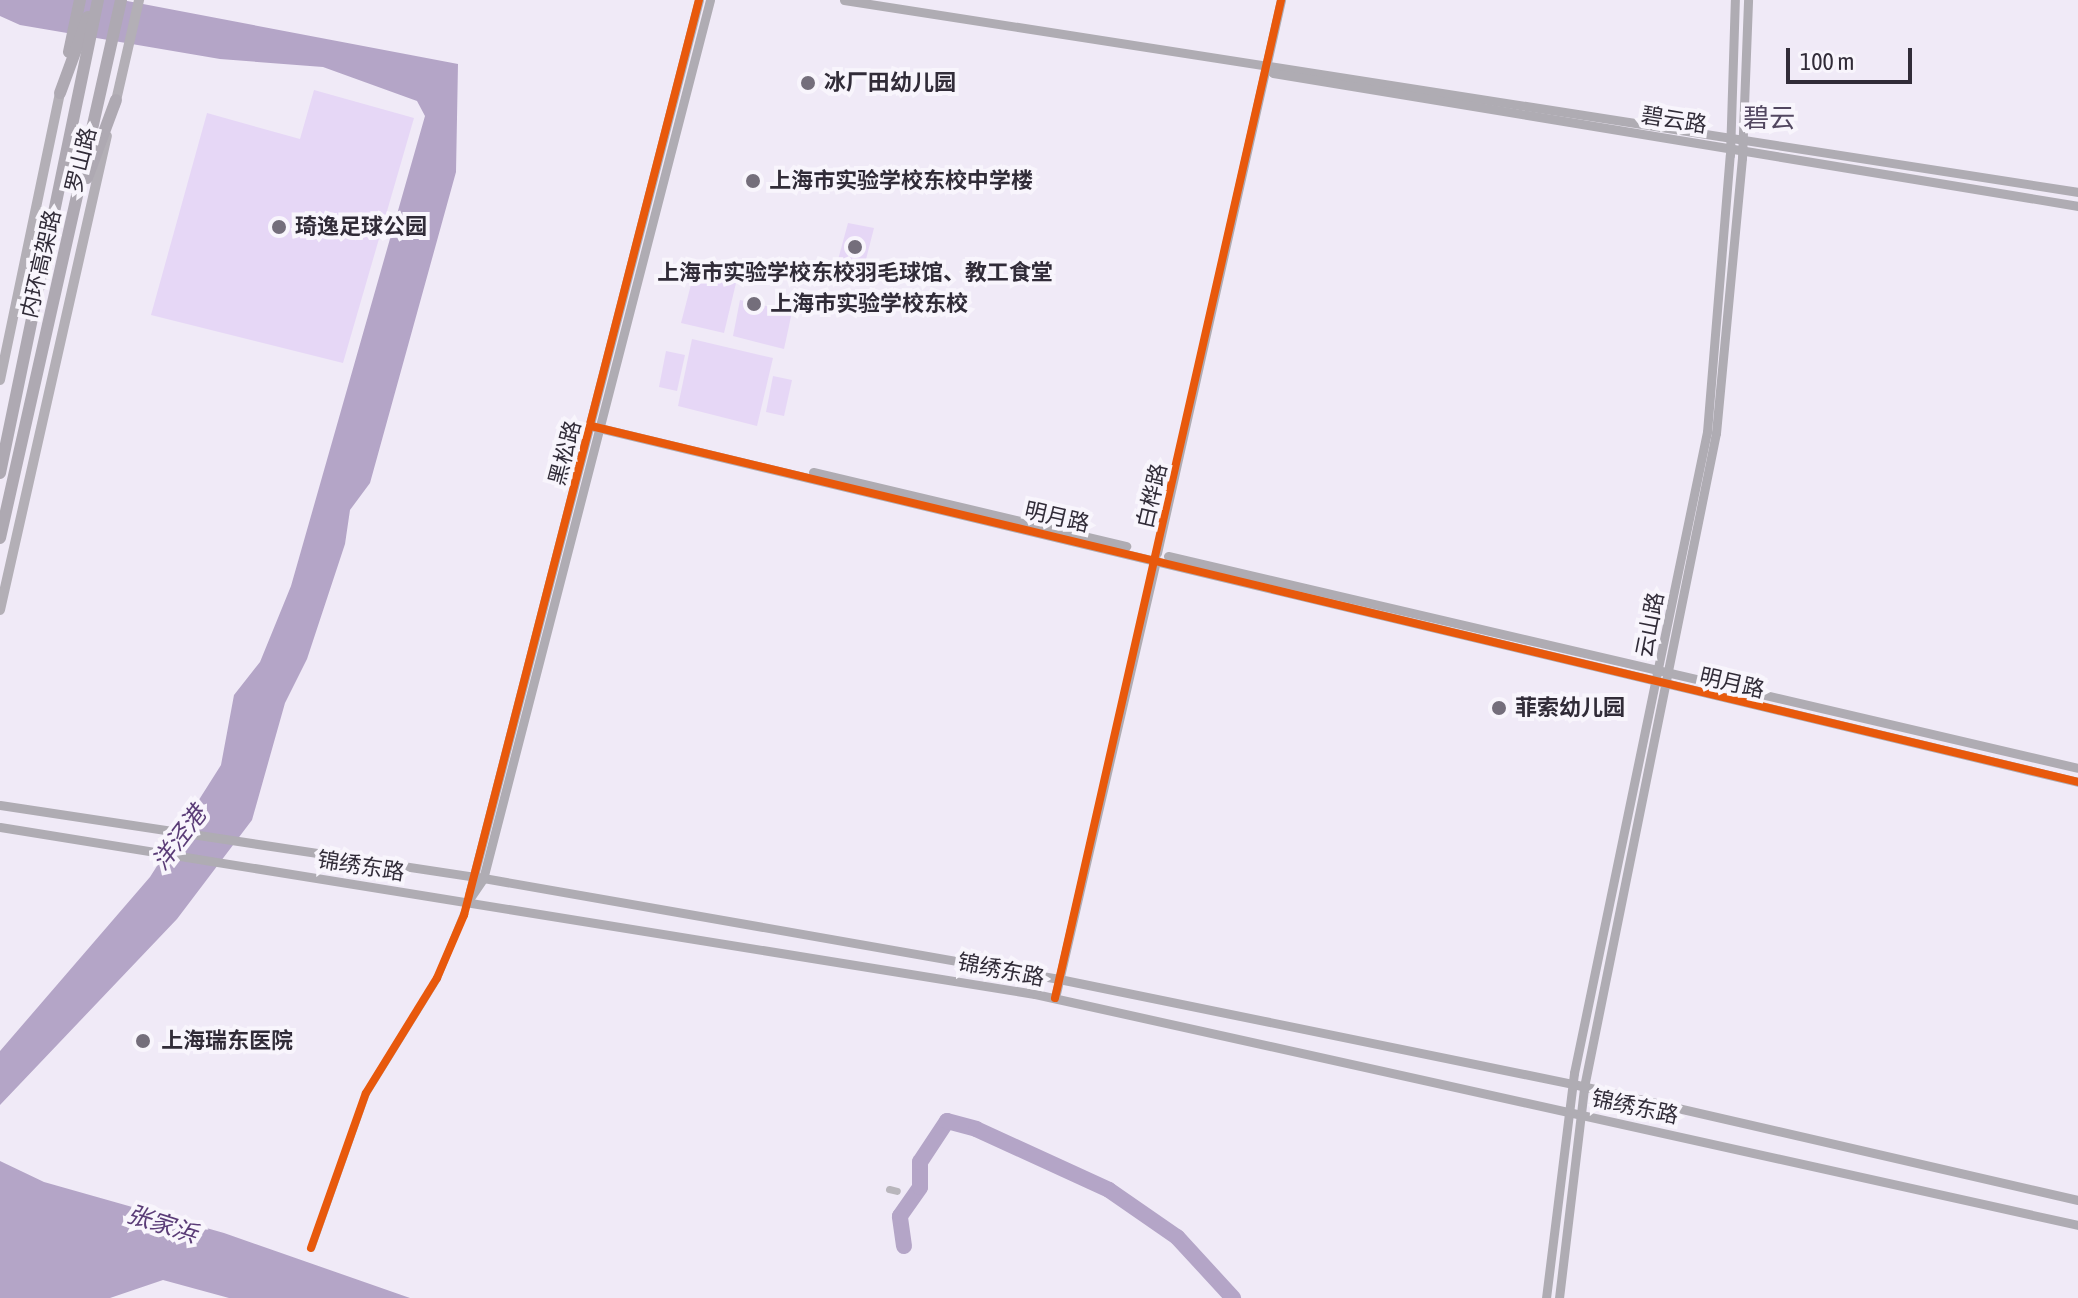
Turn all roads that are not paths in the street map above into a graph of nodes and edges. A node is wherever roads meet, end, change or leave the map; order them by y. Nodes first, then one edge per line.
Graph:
1 (80, 0) edge
2 (96, 0) edge
3 (121, 0) edge
4 (139, 0) edge
5 (699, 0) edge
6 (710, 0) edge
7 (844, 0) edge
8 (1281, 0) edge
9 (1735, 0) edge
10 (1748, 0) edge
11 (1267, 66) junction
12 (60, 93) junction
13 (116, 100) junction
14 (1730, 136) junction
15 (1744, 138) junction
16 (1730, 148) junction
17 (1743, 151) junction
18 (2078, 192) edge
19 (2078, 206) edge
20 (71, 222) junction
21 (0, 380) edge
22 (591, 426) junction
23 (602, 429) junction
24 (0, 473) edge
25 (0, 538) edge
26 (1157, 556) junction
27 (0, 610) edge
28 (1665, 671) junction
29 (1662, 685) junction
30 (2078, 768) edge
31 (2078, 782) edge
32 (0, 797) edge
33 (0, 805) edge
34 (14, 807) junction
35 (0, 827) edge
36 (472, 876) junction
37 (483, 879) junction
38 (468, 901) junction
39 (1059, 979) junction
40 (1055, 998) junction
41 (1573, 1084) junction
42 (1584, 1087) junction
43 (1568, 1111) junction
44 (1580, 1114) junction
45 (2078, 1200) edge
46 (2078, 1225) edge
47 (311, 1248) dead end
48 (1546, 1298) edge
49 (1559, 1298) edge

1 - 12 highway
2 - 12 highway
2 - 24 highway, 内环高架路
3 - 20 highway, 内环高架路
4 - 13 main road, 罗山路
5 - 22 street, 黑松路
6 - 23 street
7 - 11 street, 碧云路
8 - 11 street, 白桦路
9 - 14 street, 云山路
10 - 15 street, 云山路
11 - 14 street, 碧云路
11 - 16 street, 碧云路
11 - 26 street, 白桦路
12 - 21 main road, 罗山路
13 - 20 highway
13 - 27 main road, 罗山路
14 - 15 street, 碧云路
14 - 16 street, 云山路
15 - 17 street, 云山路
15 - 18 street, 碧云路
16 - 17 street, 碧云路
16 - 28 street, 云山路
17 - 19 street, 碧云路
17 - 28 street, 云山路
20 - 25 highway, 内环高架路
22 - 23 street, 明月路
22 - 36 street, 黑松路
23 - 26 street, 明月路
23 - 37 street
26 - 28 street, 明月路
26 - 29 street, 明月路
26 - 39 street, 白桦路
28 - 29 street, 云山路
28 - 30 street, 明月路
29 - 31 street, 明月路
29 - 41 street, 云山路
29 - 42 street, 云山路
32 - 34 street
33 - 34 street, 锦绣东路
34 - 36 street, 锦绣东路
35 - 38 street, 锦绣东路
36 - 37 street, 锦绣东路
36 - 38 street, 黑松路
37 - 38 street
37 - 39 street, 锦绣东路
38 - 40 street, 锦绣东路
38 - 47 street, 黑松路
39 - 40 street, 白桦路
39 - 41 street, 锦绣东路
40 - 43 street, 锦绣东路
41 - 42 street, 锦绣东路
41 - 43 street, 云山路
42 - 44 street, 云山路
42 - 45 street, 锦绣东路
43 - 44 street, 锦绣东路
43 - 48 street, 云山路
44 - 46 street, 锦绣东路
44 - 49 street, 云山路

